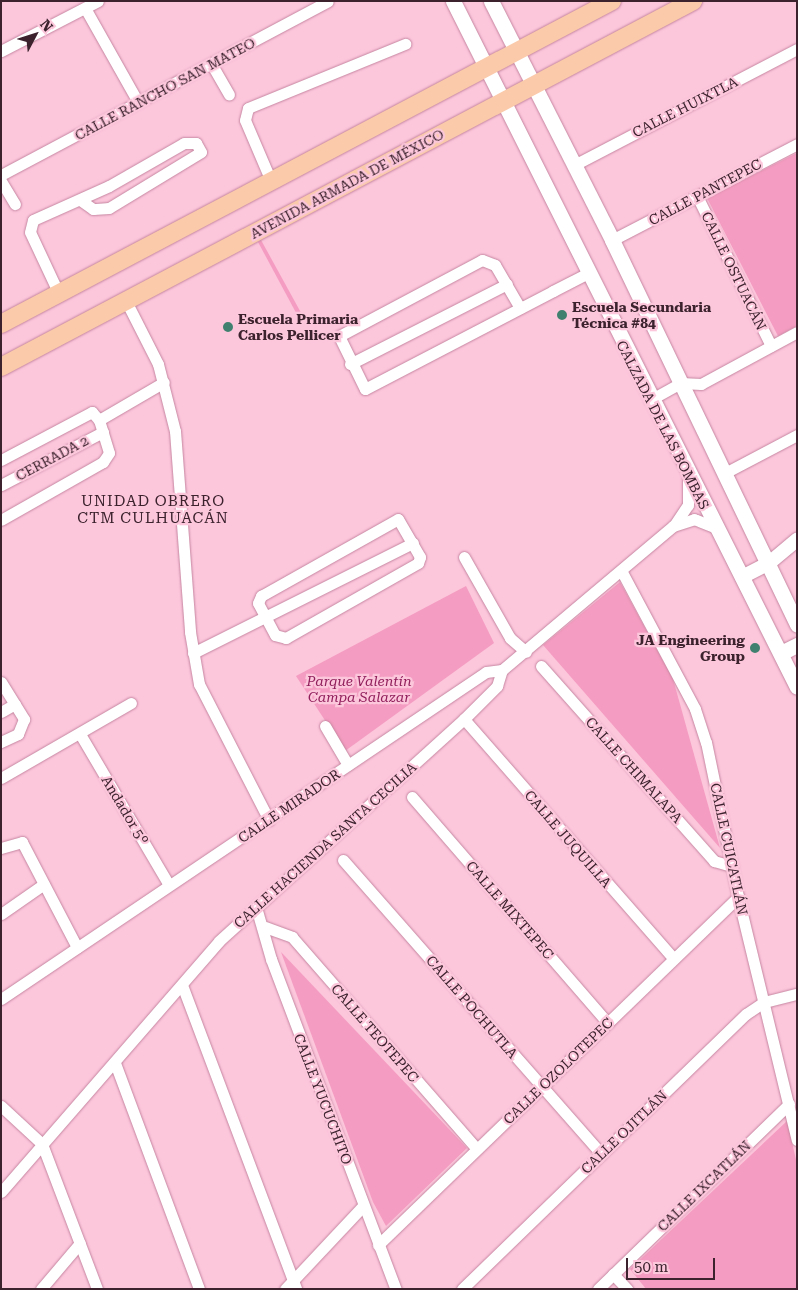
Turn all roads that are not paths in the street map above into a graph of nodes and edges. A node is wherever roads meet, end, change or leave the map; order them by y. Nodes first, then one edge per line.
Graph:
1 (98, 1) edge
2 (328, 1) edge
3 (453, 1) edge
4 (491, 1) edge
5 (612, 1) edge
6 (694, 1) edge
7 (85, 8) junction
8 (405, 44) dead end
9 (797, 49) edge
10 (1, 51) edge
11 (516, 51) junction
12 (212, 65) junction
13 (486, 68) junction
14 (534, 85) junction
15 (230, 95) dead end
16 (138, 102) junction
17 (502, 103) junction
18 (797, 144) edge
19 (574, 165) junction
20 (1, 175) edge
21 (1, 181) edge
22 (271, 181) junction
23 (697, 196) junction
24 (80, 200) junction
25 (15, 204) dead end
26 (612, 240) junction
27 (586, 274) junction
28 (507, 284) junction
29 (59, 294) junction
30 (126, 301) junction
31 (520, 308) junction
32 (1, 324) edge
33 (797, 332) edge
34 (770, 346) junction
35 (350, 364) junction
36 (1, 366) edge
37 (164, 382) junction
38 (681, 383) junction
39 (650, 400) junction
40 (99, 420) junction
41 (103, 432) junction
42 (797, 435) edge
43 (1, 460) edge
44 (688, 473) junction
45 (723, 474) junction
46 (1, 485) edge
47 (1, 520) edge
48 (673, 526) junction
49 (716, 528) junction
50 (797, 540) edge
51 (413, 543) junction
52 (464, 557) dead end
53 (768, 564) junction
54 (622, 572) junction
55 (742, 577) junction
56 (266, 620) junction
57 (797, 625) edge
58 (797, 645) edge
59 (193, 652) junction
60 (526, 652) junction
61 (781, 653) junction
62 (541, 666) dead end
63 (502, 670) junction
64 (1, 682) edge
65 (797, 687) edge
66 (131, 703) dead end
67 (14, 704) junction
68 (1, 712) edge
69 (464, 719) junction
70 (325, 726) dead end
71 (80, 734) junction
72 (1, 742) edge
73 (348, 765) junction
74 (1, 778) edge
75 (412, 797) dead end
76 (269, 820) junction
77 (1, 848) edge
78 (343, 860) dead end
79 (732, 866) junction
80 (44, 884) junction
81 (169, 885) junction
82 (738, 897) junction
83 (256, 907) junction
84 (1, 914) edge
85 (265, 927) junction
86 (77, 947) junction
87 (673, 958) junction
88 (182, 985) junction
89 (797, 994) edge
90 (1, 999) edge
91 (764, 1002) junction
92 (608, 1023) junction
93 (115, 1064) junction
94 (542, 1087) junction
95 (788, 1104) junction
96 (1, 1106) edge
97 (797, 1140) edge
98 (42, 1144) junction
99 (477, 1149) junction
100 (601, 1154) junction
101 (1, 1192) edge
102 (364, 1206) junction
103 (80, 1243) junction
104 (378, 1244) junction
105 (613, 1274) junction
106 (291, 1286) edge
107 (42, 1289) edge
108 (97, 1289) edge
109 (199, 1289) edge
110 (396, 1289) edge
111 (462, 1289) edge
112 (598, 1289) edge
113 (627, 1289) edge

1 - 7 street
2 - 12 street, CALLE RANCHO SAN MATEO
3 - 13 main road, CALZADA DE LAS BOMBAS
4 - 11 main road
5 - 11 main road
6 - 14 main road, AVENIDA ARMADA DE MÉXICO
7 - 10 street
7 - 16 street
8 - 22 street
9 - 19 street, CALLE HUIXTLA
11 - 13 main road
11 - 14 main road
12 - 15 street
12 - 16 street, CALLE RANCHO SAN MATEO
13 - 17 main road, CALZADA DE LAS BOMBAS
13 - 22 main road
14 - 17 main road, AVENIDA ARMADA DE MÉXICO
14 - 19 main road
16 - 20 street, CALLE RANCHO SAN MATEO
17 - 27 main road, CALZADA DE LAS BOMBAS
17 - 30 main road, AVENIDA ARMADA DE MÉXICO
18 - 23 street, CALLE PANTEPEC
19 - 26 main road
21 - 25 street
22 - 29 main road
23 - 26 street, CALLE PANTEPEC
23 - 34 street, CALLE OSTUACÁN
24 - 24 street
24 - 29 street
26 - 38 main road
27 - 31 street
27 - 39 main road, CALZADA DE LAS BOMBAS
28 - 31 street
28 - 35 street
28 - 35 street
29 - 32 main road
30 - 36 main road, AVENIDA ARMADA DE MÉXICO
30 - 37 street
31 - 35 street
33 - 34 street
34 - 38 street
37 - 40 street
37 - 59 street
38 - 39 street
38 - 45 main road
39 - 44 main road, CALZADA DE LAS BOMBAS
40 - 41 street
40 - 43 street
41 - 46 street, CERRADA 2
41 - 47 street
42 - 45 street
44 - 48 street, CALLE HACIENDA SANTA CECILIA
44 - 49 main road, CALZADA DE LAS BOMBAS
45 - 53 main road
48 - 49 street, CALLE HACIENDA SANTA CECILIA
48 - 54 street, CALLE HACIENDA SANTA CECILIA
49 - 55 main road, CALZADA DE LAS BOMBAS
50 - 53 street
51 - 56 street
51 - 56 street
51 - 56 street
52 - 60 street
53 - 55 street
53 - 57 main road
54 - 60 street, CALLE HACIENDA SANTA CECILIA
54 - 79 street, CALLE CUICATLÁN
55 - 61 main road, CALZADA DE LAS BOMBAS
56 - 59 street
58 - 61 main road
59 - 76 street
60 - 63 street, CALLE HACIENDA SANTA CECILIA
61 - 65 main road, CALZADA DE LAS BOMBAS
62 - 79 street, CALLE CHIMALAPA
63 - 69 street, CALLE HACIENDA SANTA CECILIA
63 - 73 street, CALLE MIRADOR
64 - 67 street
66 - 71 street
67 - 68 street
67 - 72 street
69 - 83 street, CALLE HACIENDA SANTA CECILIA
69 - 87 street, CALLE JUQUILLA
70 - 73 street
71 - 74 street
71 - 81 street, Andador 5º
73 - 76 street, CALLE MIRADOR
75 - 92 street, CALLE MIXTEPEC
76 - 81 street, CALLE MIRADOR
77 - 80 street
78 - 94 street, CALLE POCHUTLA
79 - 82 street, CALLE CUICATLÁN
80 - 84 street
80 - 86 street
81 - 86 street, CALLE MIRADOR
82 - 87 street, CALLE OZOLOTEPEC
82 - 91 street, CALLE CUICATLÁN
83 - 85 street, CALLE YUCUCHITO
83 - 88 street, CALLE HACIENDA SANTA CECILIA
85 - 99 street, CALLE TEOTEPEC
85 - 102 street, CALLE YUCUCHITO
86 - 90 street, CALLE MIRADOR
87 - 92 street, CALLE OZOLOTEPEC
88 - 93 street, CALLE HACIENDA SANTA CECILIA
88 - 106 street
89 - 91 street, CALLE OJITLÁN
91 - 95 street, CALLE CUICATLÁN
91 - 100 street, CALLE OJITLÁN
92 - 94 street, CALLE OZOLOTEPEC
93 - 98 street, CALLE HACIENDA SANTA CECILIA
93 - 109 street
94 - 99 street, CALLE OZOLOTEPEC
94 - 100 street, CALLE POCHUTLA
95 - 97 street, CALLE CUICATLÁN
95 - 105 street, CALLE IXCATLÁN
96 - 98 street
98 - 101 street, CALLE HACIENDA SANTA CECILIA
98 - 103 street
99 - 104 street, CALLE OZOLOTEPEC
100 - 111 street, CALLE OJITLÁN
102 - 104 street, CALLE YUCUCHITO
102 - 106 street
103 - 107 street
103 - 108 street
104 - 110 street, CALLE YUCUCHITO
105 - 112 street, CALLE IXCATLÁN
105 - 113 street

